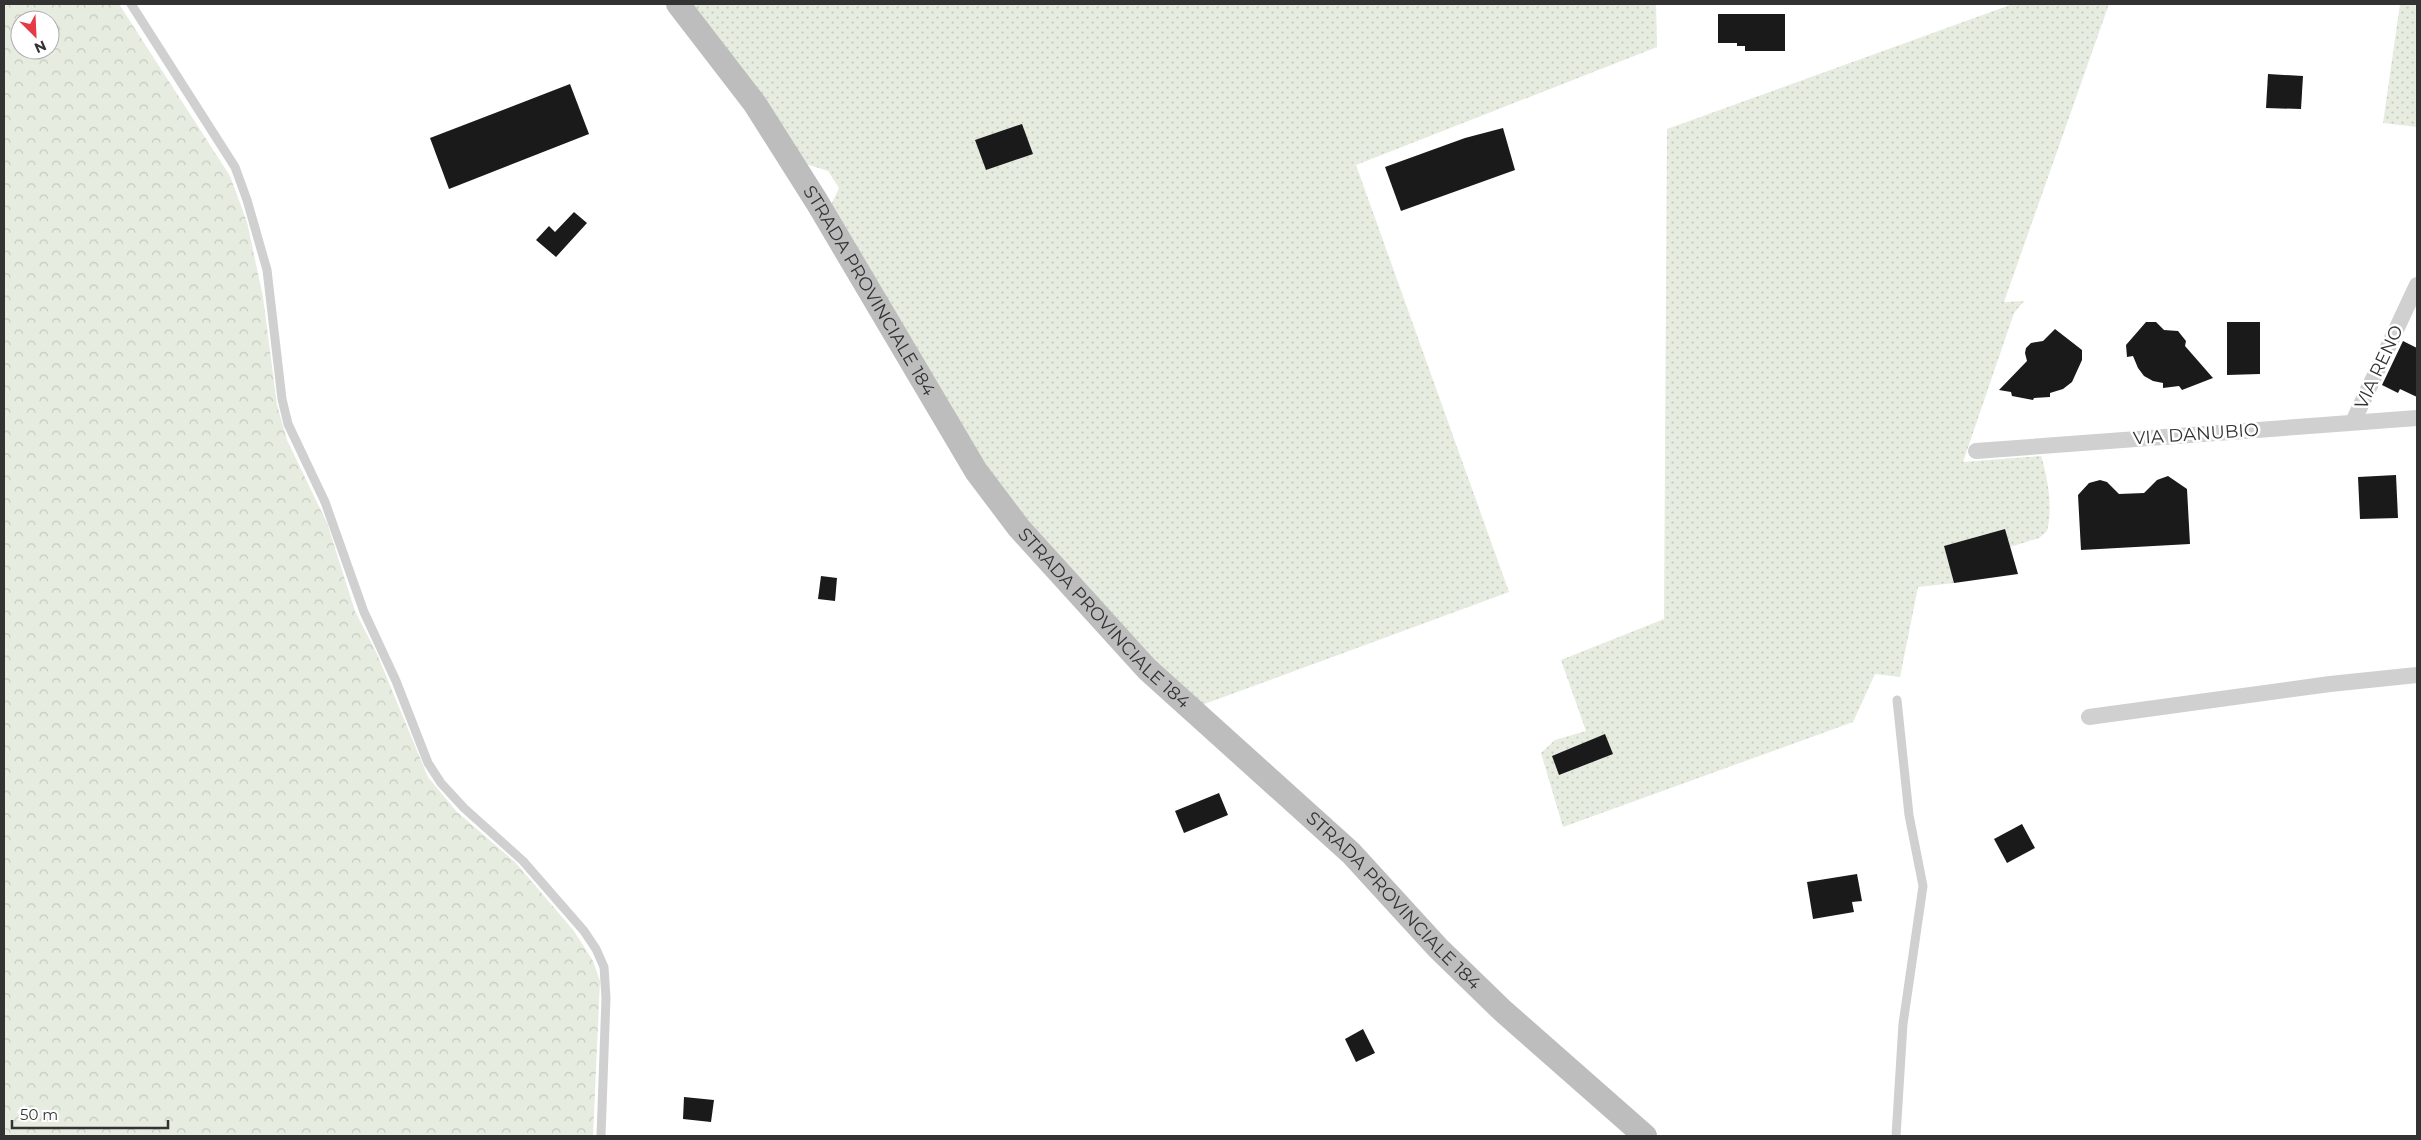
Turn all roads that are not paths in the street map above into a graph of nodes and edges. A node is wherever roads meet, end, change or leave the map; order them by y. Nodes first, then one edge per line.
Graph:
1 (131, 4) edge
2 (678, 4) edge
3 (2417, 284) edge
4 (2417, 418) edge
5 (2353, 422) junction
6 (1976, 451) dead end
7 (2417, 675) edge
8 (1897, 700) dead end
9 (2088, 717) dead end
10 (601, 1136) edge
11 (1645, 1136) edge
12 (1896, 1136) edge

1 - 10 lane
2 - 11 street, STRADA PROVINCIALE 184
3 - 5 street, VIA RENO
4 - 5 street, VIA DANUBIO
5 - 6 street, VIA DANUBIO
7 - 9 street
8 - 12 lane

